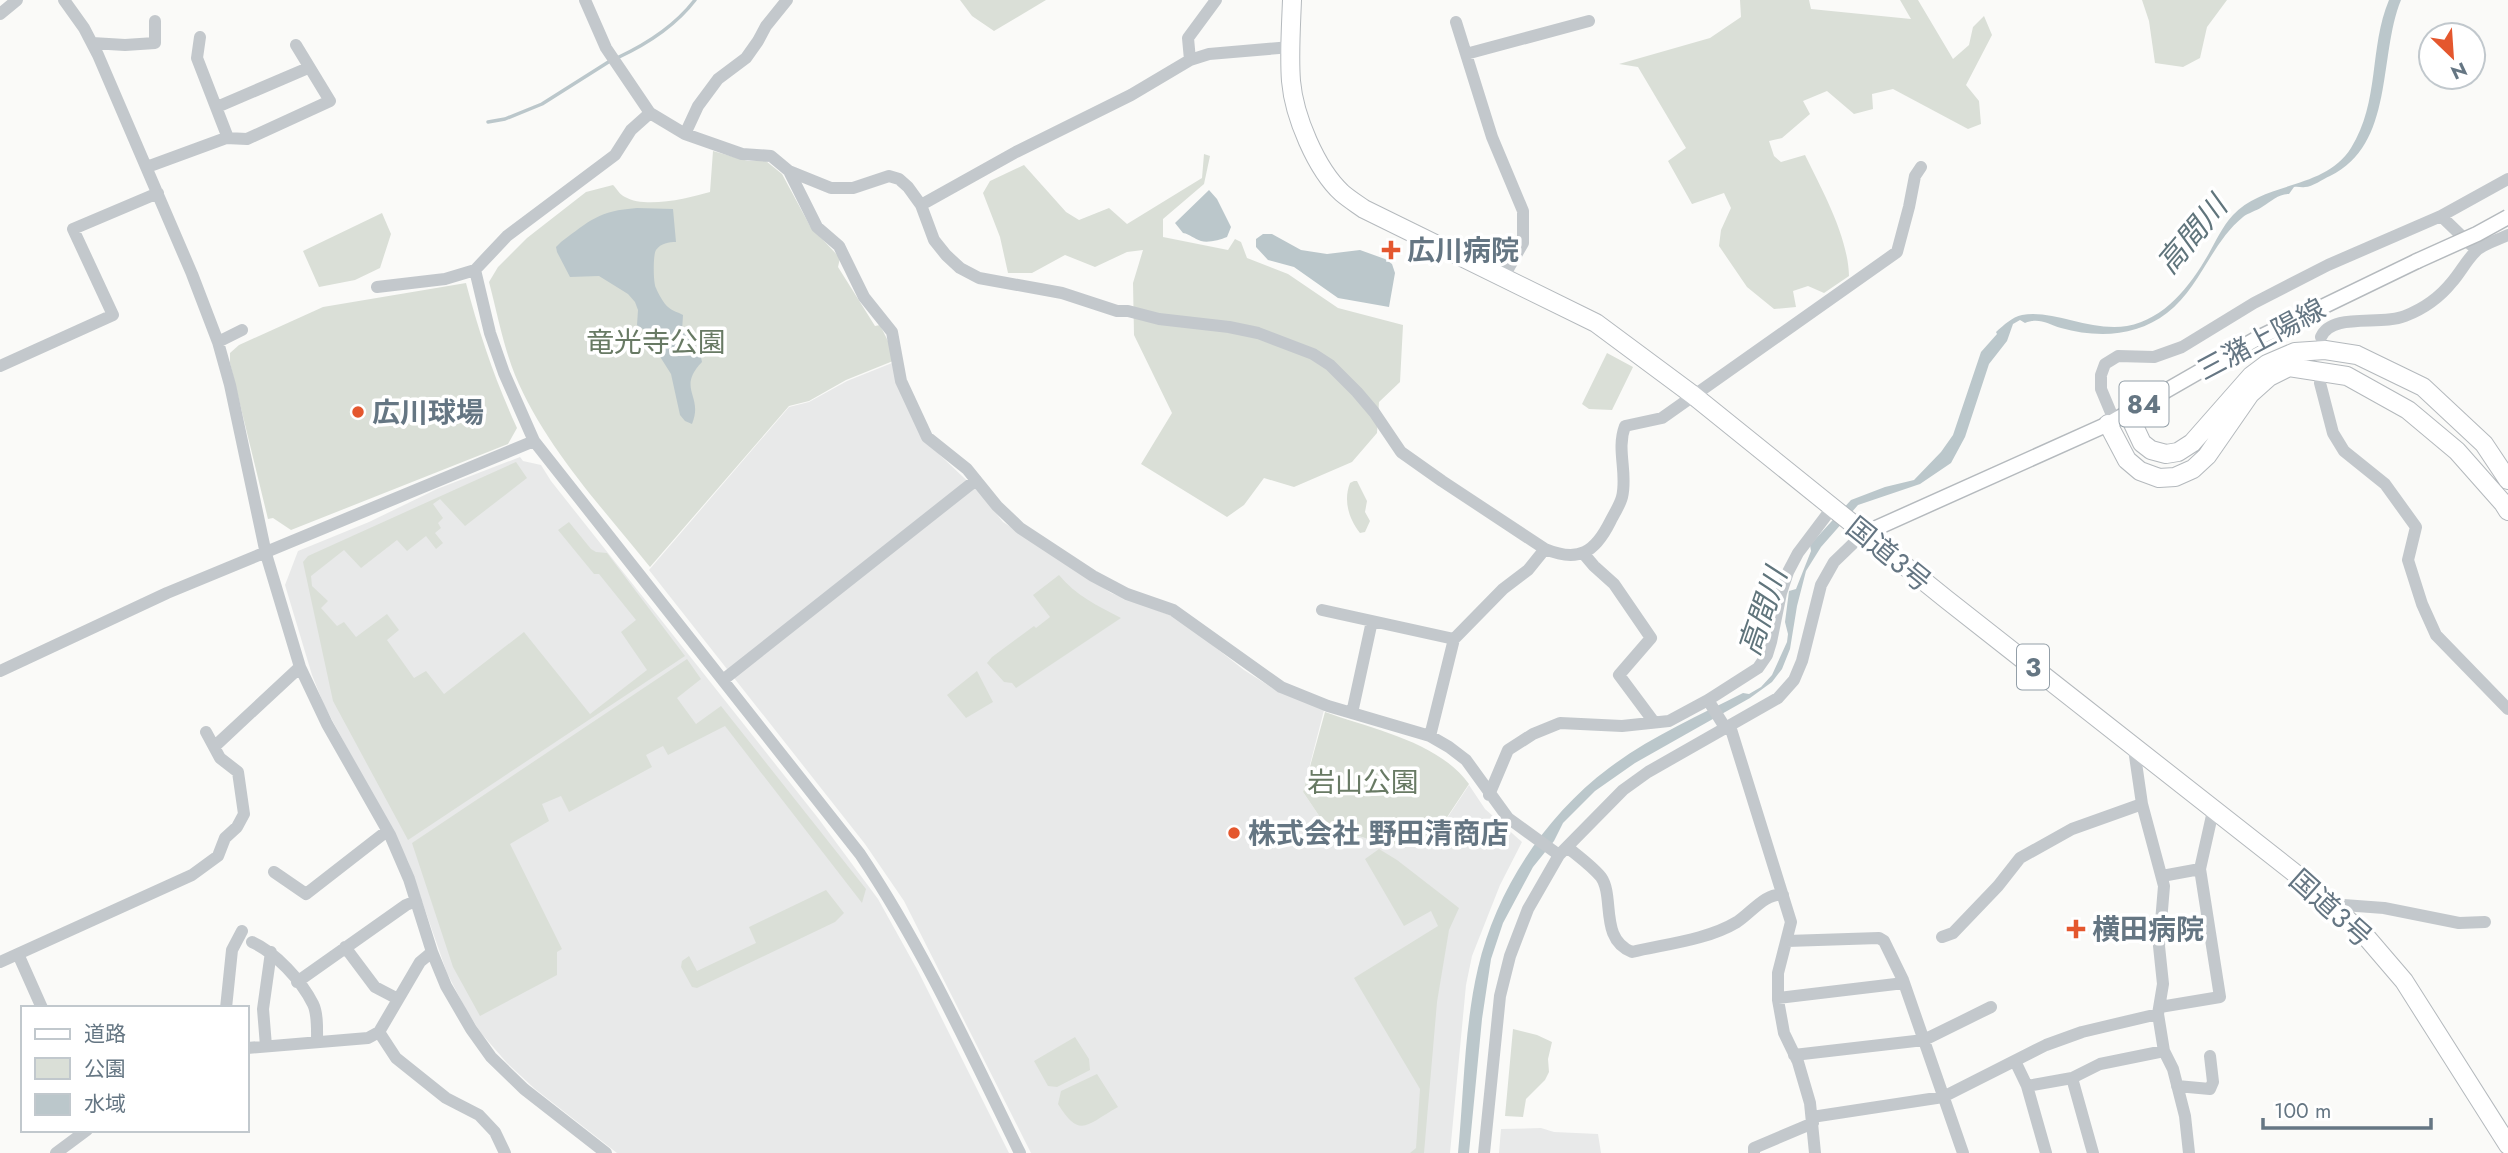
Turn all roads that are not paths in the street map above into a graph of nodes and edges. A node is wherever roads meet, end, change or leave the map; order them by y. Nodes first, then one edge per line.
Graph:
1 (17, 0) edge
2 (64, 0) edge
3 (585, 0) edge
4 (787, 0) edge
5 (1216, 0) edge
6 (1292, 0) edge
7 (0, 14) edge
8 (155, 21) dead end
9 (1589, 21) dead end
10 (1456, 22) dead end
11 (200, 37) dead end
12 (92, 43) junction
13 (296, 45) dead end
14 (1291, 47) junction
15 (1466, 54) junction
16 (1190, 60) junction
17 (308, 68) junction
18 (218, 107) junction
19 (650, 113) junction
20 (685, 134) junction
21 (228, 138) junction
22 (147, 167) junction
23 (1921, 167) dead end
24 (789, 171) junction
25 (2508, 179) edge
26 (158, 193) junction
27 (921, 205) junction
28 (2441, 216) junction
29 (2508, 217) edge
30 (2508, 235) edge
31 (2476, 250) junction
32 (475, 271) junction
33 (1504, 276) junction
34 (377, 287) dead end
35 (242, 330) dead end
36 (2321, 337) dead end
37 (218, 342) junction
38 (0, 366) edge
39 (2320, 383) dead end
40 (1693, 395) junction
41 (2117, 419) junction
42 (534, 441) junction
43 (2484, 444) junction
44 (2508, 458) edge
45 (976, 480) junction
46 (2508, 481) edge
47 (1834, 509) junction
48 (2508, 511) edge
49 (1858, 529) junction
50 (1545, 549) junction
51 (266, 554) junction
52 (1583, 554) junction
53 (1322, 610) dead end
54 (1372, 621) junction
55 (1454, 639) junction
56 (300, 667) junction
57 (0, 671) edge
58 (723, 680) junction
59 (1709, 702) junction
60 (2508, 709) edge
61 (1352, 713) junction
62 (1654, 722) junction
63 (1726, 726) junction
64 (206, 732) dead end
65 (1430, 736) junction
66 (214, 747) junction
67 (2134, 748) junction
68 (1489, 795) junction
69 (2142, 804) junction
70 (2213, 811) junction
71 (387, 831) junction
72 (1560, 850) junction
73 (2200, 869) junction
74 (274, 872) dead end
75 (2162, 876) junction
76 (1783, 895) junction
77 (416, 901) junction
78 (2330, 904) junction
79 (2485, 922) dead end
80 (242, 931) dead end
81 (1942, 937) dead end
82 (1787, 941) junction
83 (252, 942) dead end
84 (345, 947) junction
85 (271, 952) junction
86 (432, 952) junction
87 (18, 954) junction
88 (0, 962) edge
89 (297, 982) junction
90 (1904, 983) junction
91 (1778, 998) junction
92 (398, 999) junction
93 (41, 1006) edge
94 (226, 1006) edge
95 (1990, 1007) dead end
96 (2159, 1010) junction
97 (379, 1032) junction
98 (1924, 1040) junction
99 (317, 1042) junction
100 (266, 1046) junction
101 (248, 1048) edge
102 (2164, 1051) junction
103 (1794, 1055) junction
104 (2210, 1056) dead end
105 (2015, 1061) junction
106 (2072, 1078) junction
107 (2027, 1086) junction
108 (2177, 1086) junction
109 (1943, 1097) junction
110 (1813, 1120) junction
111 (84, 1132) edge
112 (2508, 1145) edge
113 (56, 1153) edge
114 (505, 1153) edge
115 (606, 1153) edge
116 (1020, 1153) edge
117 (1484, 1153) edge
118 (1754, 1153) edge
119 (1815, 1153) edge
120 (1963, 1153) edge
121 (2046, 1153) edge
122 (2093, 1153) edge
123 (2189, 1153) edge

1 - 7 street
2 - 12 street
3 - 19 street
4 - 20 street
5 - 16 street
6 - 14 highway, 国道3号 / 3
8 - 12 street
9 - 15 street
10 - 15 street
11 - 18 street
12 - 22 street
13 - 17 street
14 - 16 street
14 - 33 highway, 国道3号 / 3
15 - 33 street
16 - 27 street
17 - 18 street
17 - 21 street
18 - 21 street
19 - 20 street
19 - 32 street
20 - 24 street
21 - 22 street
22 - 26 street
23 - 40 street
24 - 27 street
24 - 45 street
25 - 28 street
26 - 37 street
26 - 38 street
27 - 50 street
28 - 31 street
28 - 41 street
29 - 41 main road, 三潴上陽線 / 84, bridge
30 - 31 street
31 - 36 street
32 - 34 street
32 - 42 street
33 - 40 highway, 国道3号 / 3
35 - 37 street
37 - 51 street
39 - 60 street
40 - 47 highway, 国道3号 / 3
40 - 52 street
41 - 43 highway
41 - 48 highway
41 - 49 main road, 三潴上陽線 / 84
42 - 51 street
42 - 58 street
43 - 44 highway
43 - 46 highway
45 - 58 street
45 - 61 street
47 - 49 highway, 国道3号 / 3
47 - 59 street
49 - 63 street
49 - 67 highway, 国道3号 / 3
50 - 52 street
50 - 55 street
51 - 56 street
51 - 57 street
52 - 62 street
53 - 54 street
54 - 55 street
54 - 61 street
55 - 65 street
56 - 66 street
56 - 71 street
58 - 116 street
59 - 62 street
59 - 63 street
61 - 65 street
62 - 68 street
63 - 72 street
63 - 76 street
64 - 66 street
65 - 68 street
66 - 87 street
67 - 69 street
67 - 70 highway, 国道3号 / 3
68 - 72 street
69 - 75 street
69 - 81 street
70 - 73 street
70 - 78 highway, 国道3号 / 3
71 - 74 street
71 - 77 street
72 - 76 street
72 - 117 street
73 - 75 street
73 - 96 street
75 - 96 street
76 - 82 street
77 - 84 street
77 - 86 street
78 - 79 street
78 - 112 highway, 国道3号 / 3
80 - 94 street
82 - 90 street
82 - 91 street
83 - 85 street
84 - 89 street
84 - 92 street
85 - 89 street
85 - 100 street
86 - 92 street
86 - 115 street
87 - 88 street
87 - 93 street
89 - 99 street
90 - 91 street
90 - 98 street
91 - 103 street
92 - 97 street
95 - 98 street
96 - 102 street
96 - 105 street
97 - 99 street
97 - 114 street
98 - 103 street
98 - 109 street
99 - 100 street
100 - 101 street
102 - 106 street
102 - 108 street
103 - 110 street
104 - 108 street
105 - 107 street
105 - 109 street
106 - 107 street
106 - 122 street
107 - 121 street
108 - 123 street
109 - 110 street
109 - 120 street
110 - 118 street
110 - 119 street
111 - 113 street

